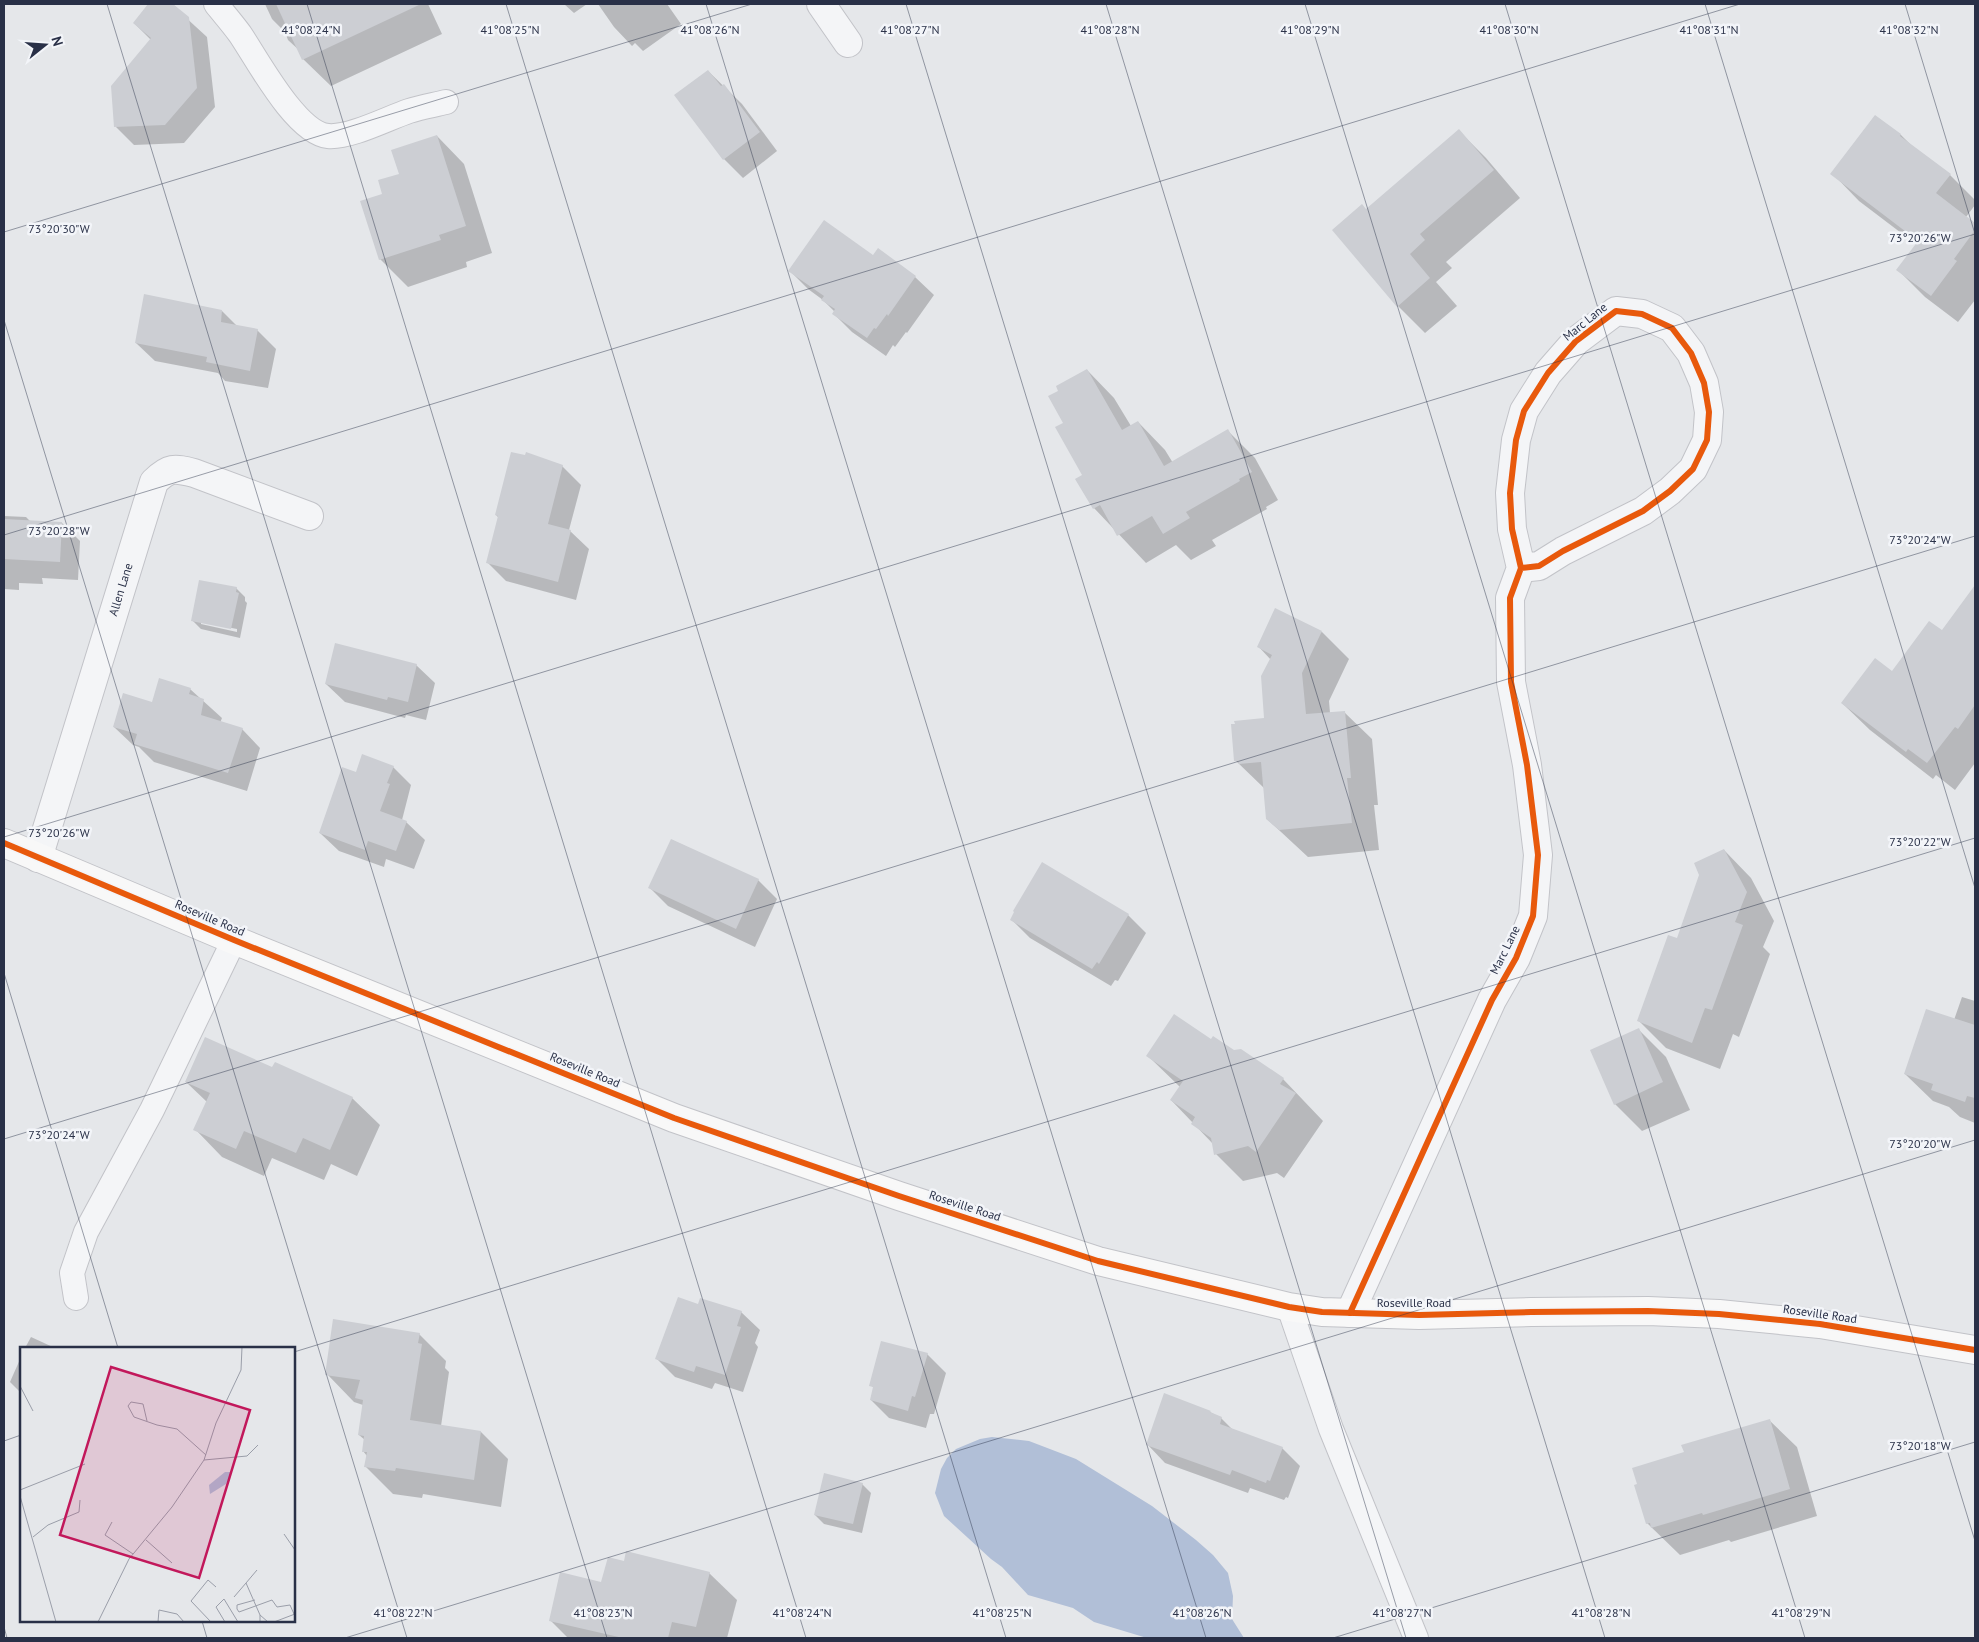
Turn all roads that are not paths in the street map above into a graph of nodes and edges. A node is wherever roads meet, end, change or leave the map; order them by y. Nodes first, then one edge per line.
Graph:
1 (216, 4) edge
2 (821, 4) edge
3 (848, 43) dead end
4 (446, 102) dead end
5 (309, 516) dead end
6 (1521, 568) junction
7 (4, 843) edge
8 (38, 858) junction
9 (234, 940) junction
10 (76, 1298) dead end
11 (1289, 1307) junction
12 (1350, 1313) junction
13 (1975, 1350) edge
14 (1416, 1638) edge

1 - 4 lane
2 - 3 street
5 - 8 street, Allen Lane
6 - 6 street, Marc Lane
6 - 12 street, Marc Lane
7 - 8 street, Roseville Road
8 - 9 street, Roseville Road
9 - 10 lane
9 - 11 street, Roseville Road
11 - 12 street, Roseville Road
11 - 14 lane
12 - 13 street, Roseville Road

